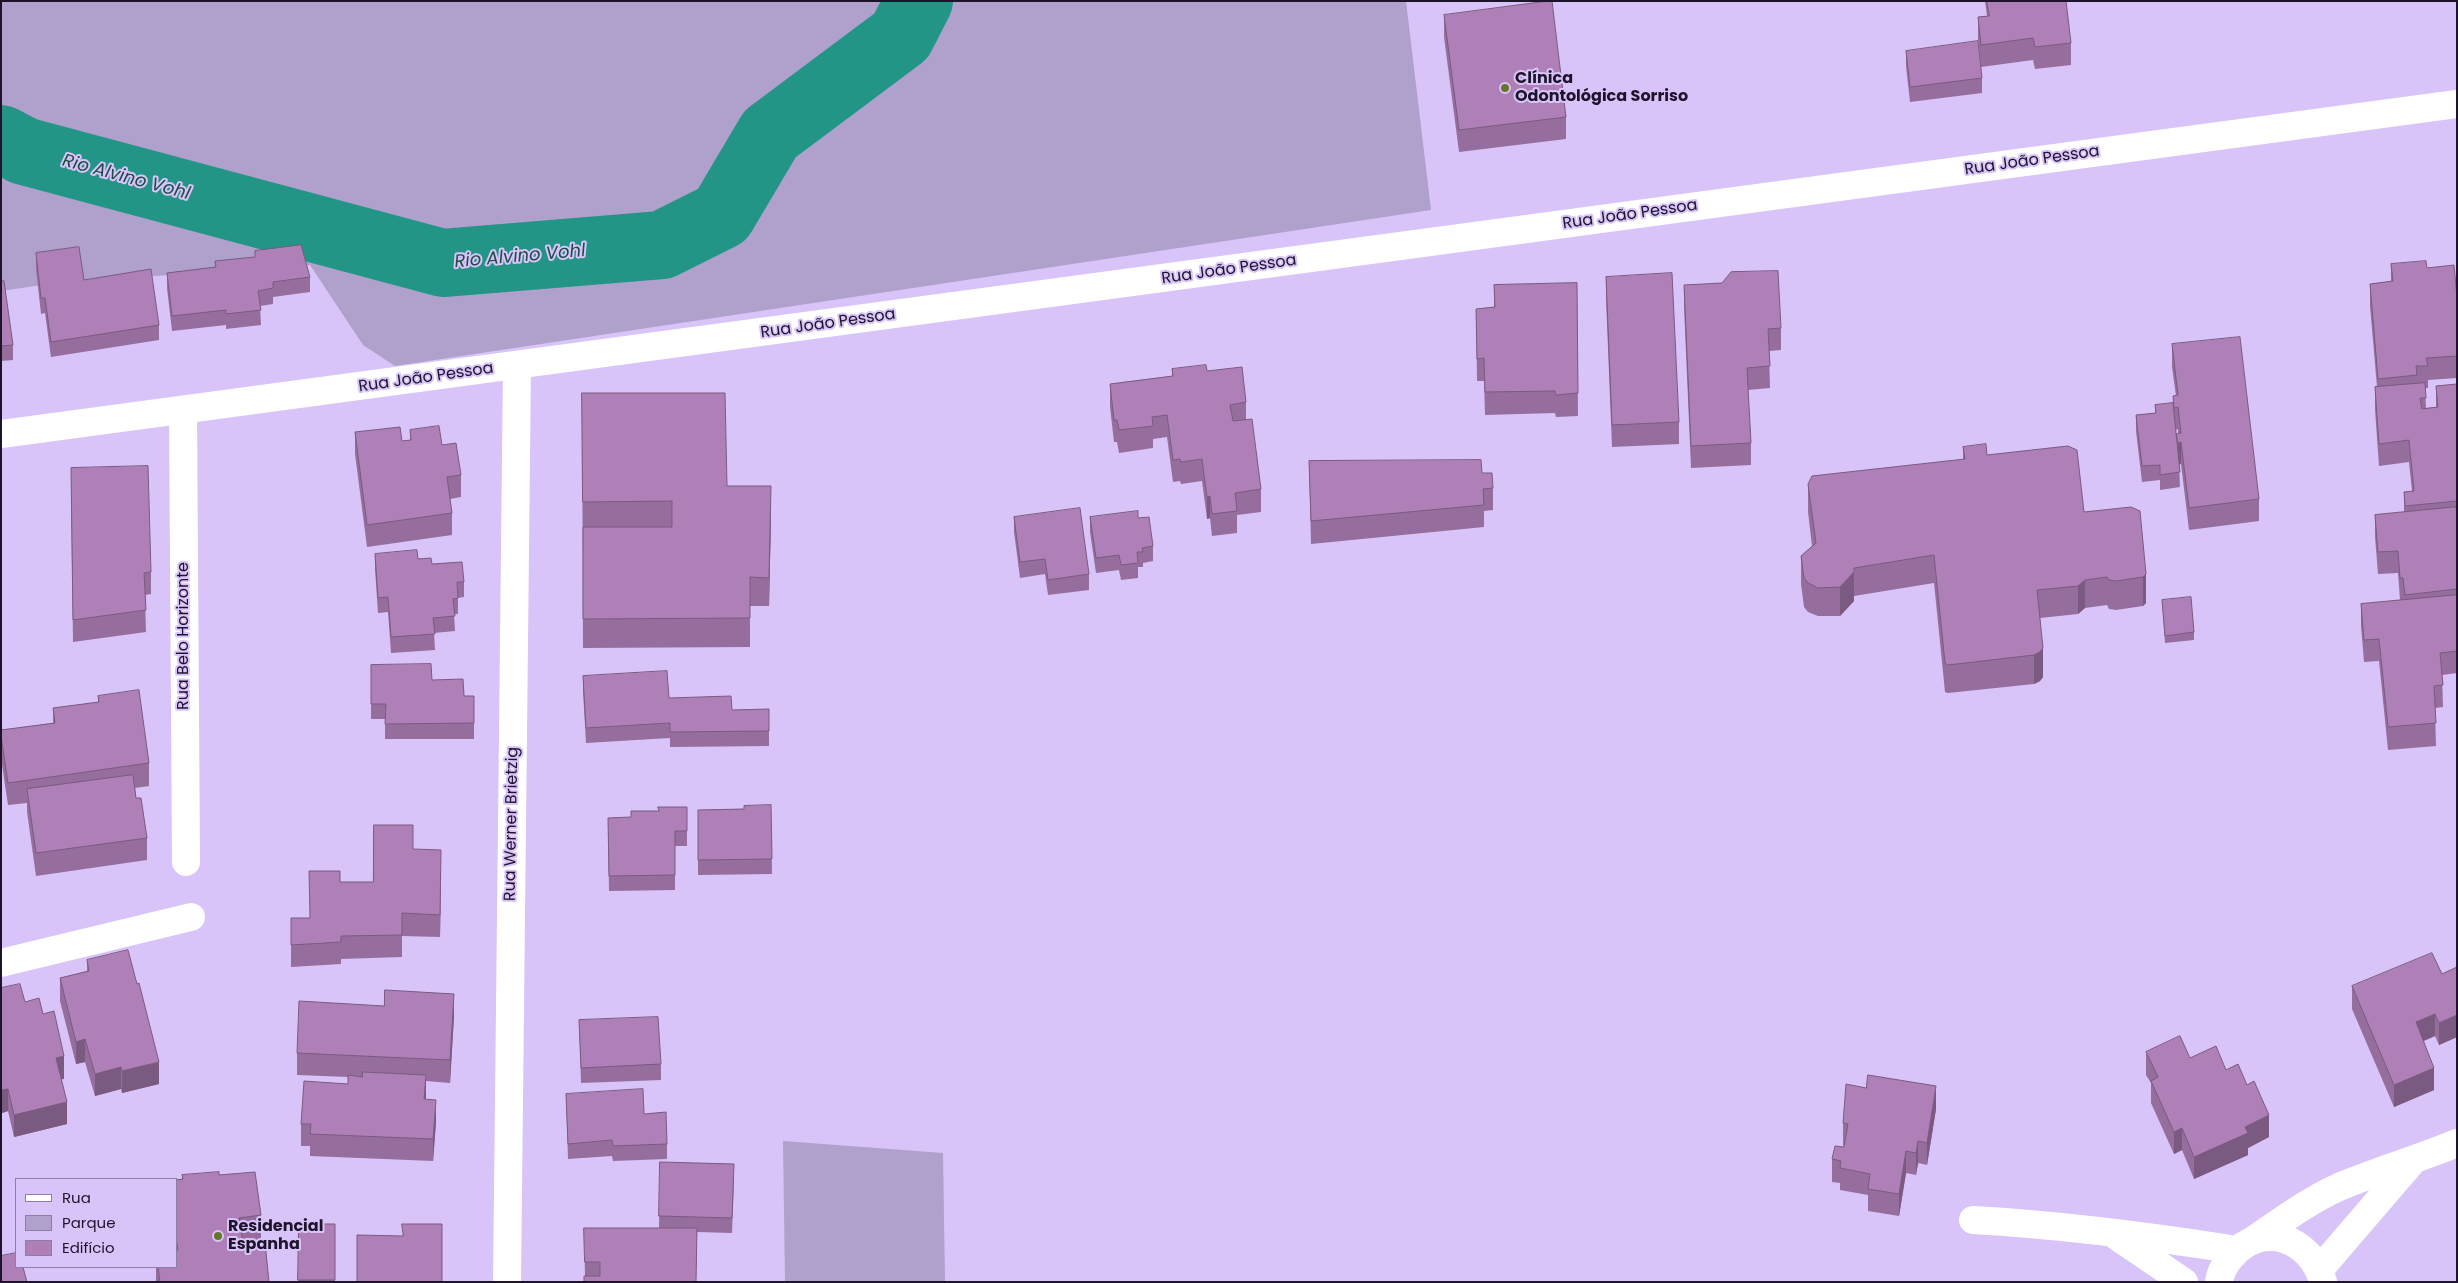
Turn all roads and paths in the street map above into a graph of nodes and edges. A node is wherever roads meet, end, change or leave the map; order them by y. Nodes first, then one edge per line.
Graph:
1 (2457, 104) edge
2 (517, 366) junction
3 (183, 410) junction
4 (1, 434) edge
5 (186, 862) dead end
6 (191, 917) dead end
7 (1, 963) edge
8 (2457, 1143) edge
9 (2412, 1162) junction
10 (1973, 1220) dead end
11 (2108, 1230) junction
12 (2244, 1245) junction
13 (2321, 1275) edge
14 (507, 1282) edge
15 (2184, 1282) edge
16 (2219, 1282) edge

1 - 2 street, Rua João Pessoa
2 - 3 street, Rua João Pessoa
2 - 14 street, Rua Werner Brietzig
3 - 4 street, Rua João Pessoa
3 - 5 street, Rua Belo Horizonte
6 - 7 street
8 - 9 street
9 - 12 street
9 - 13 street
10 - 11 street
11 - 12 street
11 - 15 street
12 - 13 street
12 - 16 street

